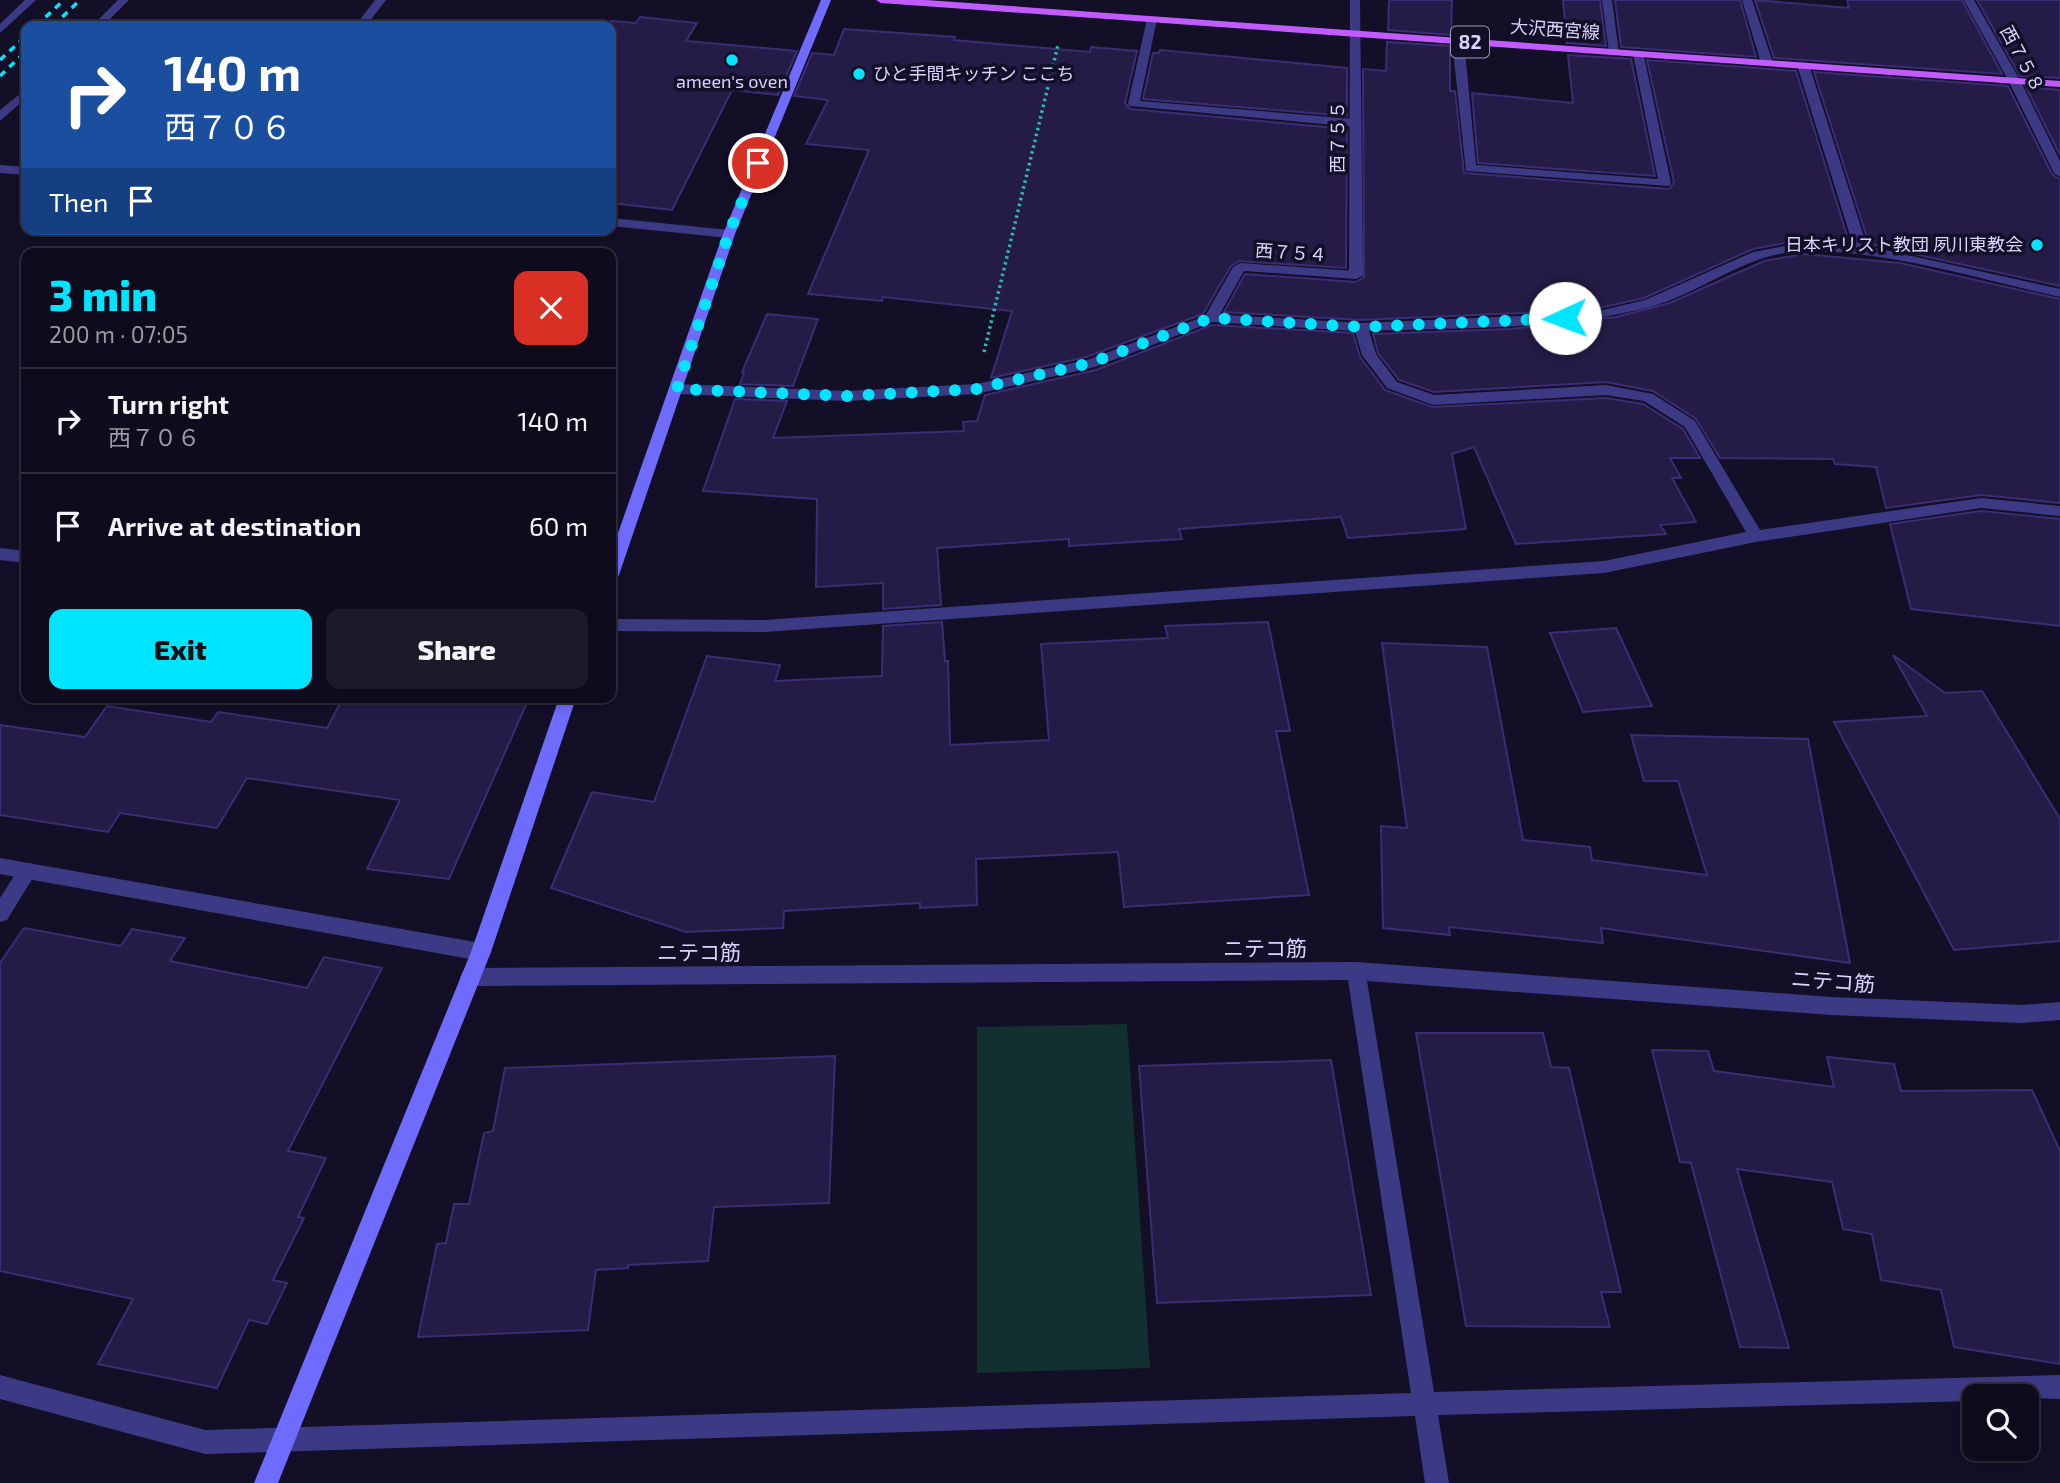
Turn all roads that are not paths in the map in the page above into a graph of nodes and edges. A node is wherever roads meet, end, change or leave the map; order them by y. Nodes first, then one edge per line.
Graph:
1 (31, 0) edge
2 (124, 0) edge
3 (381, 0) edge
4 (826, 0) edge
5 (881, 0) edge
6 (1355, 0) edge
7 (1607, 0) edge
8 (1747, 0) edge
9 (1969, 0) edge
10 (1152, 19) junction
11 (101, 21) edge
12 (364, 21) edge
13 (0, 30) edge
14 (1355, 34) junction
15 (1458, 41) junction
16 (1615, 52) junction
17 (1639, 54) junction
18 (1767, 63) junction
19 (1803, 65) junction
20 (2014, 80) junction
21 (2060, 83) edge
22 (21, 97) edge
23 (0, 117) edge
24 (1355, 123) junction
25 (0, 169) edge
26 (2059, 169) edge
27 (21, 171) edge
28 (616, 222) edge
29 (729, 233) junction
30 (1861, 249) junction
31 (1356, 275) joint
32 (2060, 293) edge
33 (1211, 318) junction
34 (1362, 327) junction
35 (677, 389) junction
36 (2060, 511) edge
37 (1756, 536) junction
38 (0, 554) edge
39 (21, 556) edge
40 (616, 561) edge
41 (616, 625) edge
42 (566, 703) edge
43 (0, 866) edge
44 (28, 871) junction
45 (0, 914) edge
46 (481, 952) junction
47 (1356, 971) junction
48 (470, 977) junction
49 (2060, 1011) edge
50 (0, 1387) edge
51 (2060, 1387) edge
52 (1423, 1404) junction
53 (286, 1437) junction
54 (267, 1483) edge
55 (1437, 1483) edge

1 - 13 street
2 - 11 street
3 - 12 street
4 - 29 street
5 - 10 main road, 大沢西宮線 / 82
6 - 14 street, 西７５５
7 - 16 street
8 - 18 street
9 - 20 street, 西７５８
10 - 14 main road, 大沢西宮線 / 82
10 - 24 street
14 - 15 main road, 大沢西宮線 / 82
14 - 24 street, 西７５５
15 - 16 main road, 大沢西宮線 / 82
15 - 17 street
16 - 17 main road, 大沢西宮線 / 82
17 - 18 main road, 大沢西宮線 / 82
18 - 19 main road, 大沢西宮線 / 82
19 - 20 main road, 大沢西宮線 / 82
19 - 30 street
20 - 21 main road, 大沢西宮線 / 82
20 - 26 street, 西７５８
22 - 23 street
24 - 31 street, 西７５５
25 - 27 street
28 - 29 street
29 - 35 street
30 - 32 street
30 - 34 street
31 - 33 street, 西７５４
33 - 34 street
33 - 35 street
34 - 37 street
35 - 40 street
36 - 37 street
37 - 41 street
38 - 39 street
42 - 46 street
43 - 44 street
44 - 45 street
44 - 46 street
46 - 48 street
47 - 48 street, ニテコ筋
47 - 49 street, ニテコ筋
47 - 52 street
48 - 53 street
50 - 53 street
51 - 52 street
52 - 53 street
52 - 55 street
53 - 54 street

